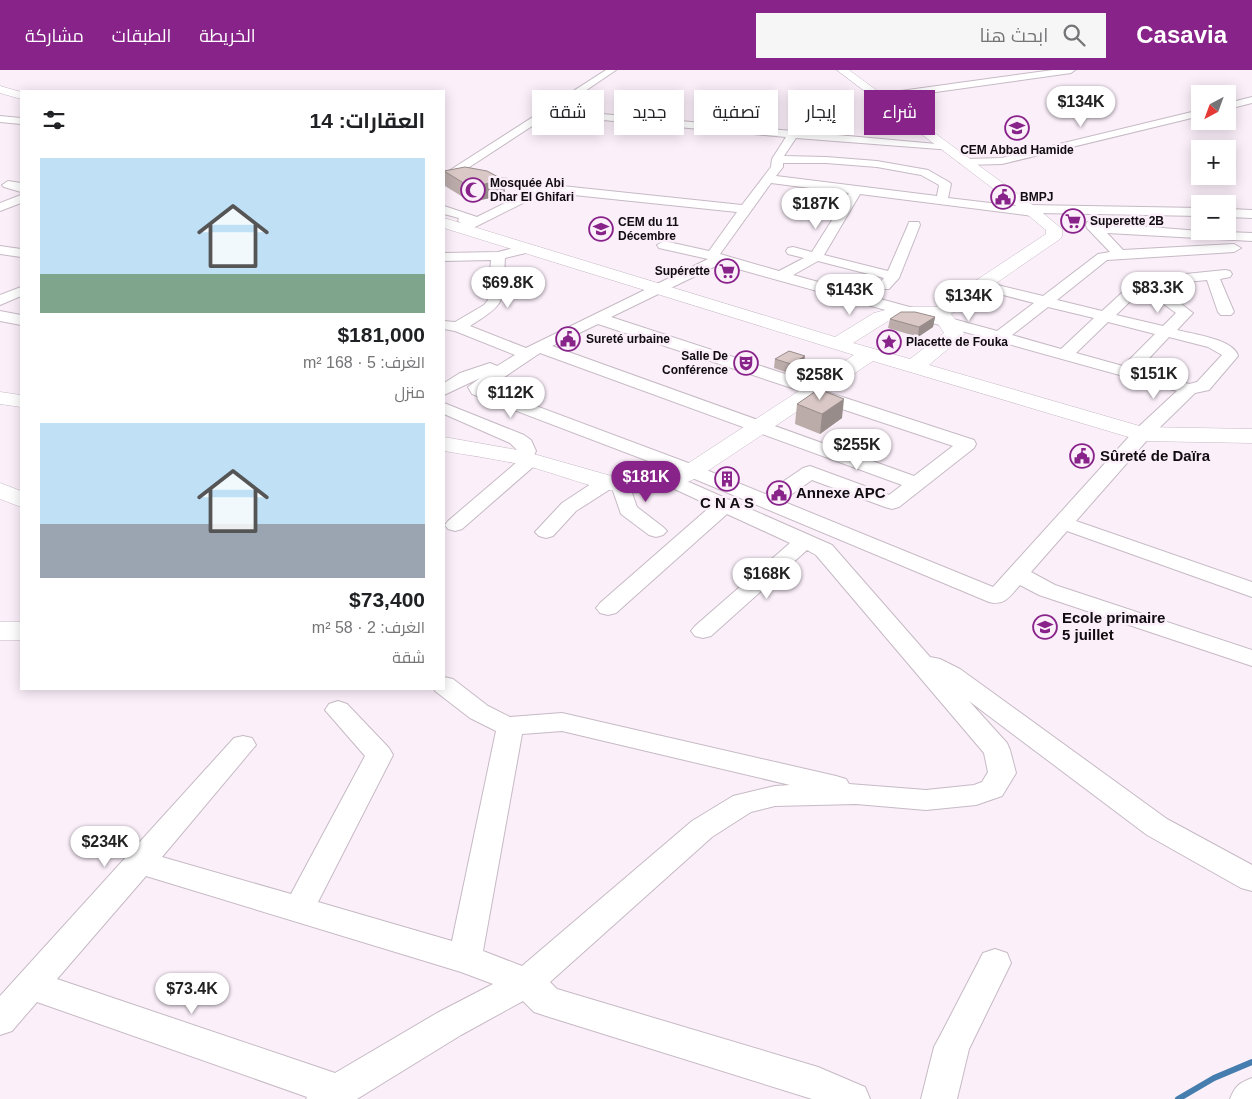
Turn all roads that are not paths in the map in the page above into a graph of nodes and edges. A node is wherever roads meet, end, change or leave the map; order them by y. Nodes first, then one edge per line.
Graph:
1 (612, 70) edge
2 (842, 70) edge
3 (1071, 70) edge
4 (0, 89) edge
5 (580, 90) edge
6 (869, 90) edge
7 (929, 90) edge
8 (20, 96) edge
9 (1252, 100) edge
10 (1236, 104) edge
11 (1191, 115) edge
12 (604, 117) edge
13 (0, 119) edge
14 (20, 121) edge
15 (532, 121) edge
16 (788, 135) edge
17 (793, 135) joint
18 (930, 135) edge
19 (948, 148) junction
20 (777, 160) junction
21 (966, 162) junction
22 (448, 176) edge
23 (768, 179) junction
24 (904, 182) dead end
25 (943, 182) junction
26 (4, 185) edge
27 (543, 188) junction
28 (857, 189) junction
29 (0, 196) edge
30 (942, 200) junction
31 (15, 202) edge
32 (745, 209) junction
33 (445, 210) edge
34 (1031, 211) junction
35 (1191, 212) edge
36 (1236, 213) edge
37 (1252, 214) edge
38 (445, 216) edge
39 (445, 223) edge
40 (914, 225) dead end
41 (465, 226) junction
42 (1252, 237) edge
43 (664, 245) dead end
44 (1252, 248) edge
45 (525, 249) junction
46 (0, 250) edge
47 (793, 251) dead end
48 (20, 253) edge
49 (1120, 254) junction
50 (498, 256) junction
51 (445, 257) edge
52 (816, 257) junction
53 (716, 258) junction
54 (781, 276) junction
55 (892, 276) junction
56 (1143, 282) junction
57 (981, 285) junction
58 (656, 289) junction
59 (20, 291) edge
60 (0, 301) edge
61 (870, 301) junction
62 (1045, 302) junction
63 (1226, 312) dead end
64 (915, 313) junction
65 (0, 316) edge
66 (1105, 317) junction
67 (597, 318) junction
68 (944, 318) junction
69 (20, 320) edge
70 (451, 326) edge
71 (1164, 332) junction
72 (1001, 336) junction
73 (837, 344) junction
74 (533, 350) junction
75 (870, 354) junction
76 (1065, 354) junction
77 (913, 366) junction
78 (1127, 371) junction
79 (445, 389) edge
80 (1189, 389) junction
81 (814, 391) junction
82 (0, 398) edge
83 (20, 401) edge
84 (445, 408) edge
85 (761, 426) junction
86 (1142, 434) junction
87 (1252, 436) edge
88 (445, 444) edge
89 (527, 459) junction
90 (682, 476) junction
91 (614, 484) junction
92 (917, 484) junction
93 (0, 490) edge
94 (20, 500) edge
95 (767, 502) junction
96 (725, 505) junction
97 (1063, 523) junction
98 (455, 525) dead end
99 (656, 531) dead end
100 (546, 532) dead end
101 (805, 541) junction
102 (1017, 574) junction
103 (1252, 590) edge
104 (608, 608) dead end
105 (0, 631) edge
106 (20, 631) edge
107 (703, 631) dead end
108 (1252, 658) edge
109 (919, 660) junction
110 (445, 686) edge
111 (338, 710) dead end
112 (510, 726) junction
113 (244, 745) dead end
114 (880, 796) junction
115 (140, 862) junction
116 (1252, 879) edge
117 (299, 909) junction
118 (465, 959) junction
119 (995, 963) dead end
120 (527, 982) junction
121 (13, 999) edge
122 (330, 1095) edge
123 (1252, 1095) edge
124 (852, 1099) edge
125 (939, 1099) edge
126 (1248, 1099) edge

1 - 5 street
2 - 6 main road
3 - 7 street
4 - 8 main road
9 - 10 street
11 - 21 street
12 - 16 street
13 - 14 street
15 - 22 street
17 - 19 street
17 - 20 street
18 - 19 main road
19 - 21 main road
20 - 23 street
20 - 25 street
21 - 34 main road
22 - 27 street
23 - 28 street
23 - 32 street
24 - 25 street
25 - 30 street
26 - 31 street
27 - 32 street
27 - 41 street
28 - 30 street
28 - 52 street
29 - 31 street
30 - 34 street
32 - 53 street
33 - 41 street
34 - 35 street
34 - 57 main road
36 - 37 street
38 - 41 street
39 - 41 main road
40 - 55 street
41 - 45 main road
42 - 49 street
43 - 53 street
44 - 49 street
45 - 50 street
45 - 58 main road
46 - 48 street
47 - 52 street
49 - 62 street
50 - 51 street
50 - 70 street
52 - 54 street
52 - 55 street
53 - 54 street
53 - 58 street
54 - 61 street
55 - 61 street
56 - 63 street
56 - 66 street
56 - 71 street
57 - 62 street
57 - 68 main road
58 - 67 street
58 - 73 main road
59 - 60 street
61 - 64 street
62 - 66 street
62 - 72 street
64 - 68 main road
64 - 73 main road
65 - 69 street
66 - 71 street
66 - 76 street
67 - 74 street
67 - 81 street
68 - 72 street
68 - 77 main road
70 - 74 street
71 - 78 street
71 - 80 street
72 - 76 street
73 - 75 main road
74 - 79 street
74 - 85 street
74 - 90 street
75 - 77 main road
75 - 81 main road
76 - 78 street
77 - 86 main road
78 - 80 street
80 - 86 street
81 - 85 main road
81 - 92 street
82 - 83 main road
84 - 89 street
85 - 90 main road
85 - 92 street
86 - 87 main road
86 - 97 street
88 - 89 main road
89 - 91 main road
89 - 98 street
90 - 91 main road
90 - 95 street
90 - 96 street
91 - 99 street
91 - 100 street
92 - 95 street
93 - 94 main road
95 - 102 street
96 - 101 street
96 - 104 street
97 - 102 street
97 - 103 street
101 - 107 street
101 - 109 street
102 - 108 street
105 - 106 main road
109 - 114 street
109 - 116 street
110 - 112 street
111 - 117 street
112 - 114 street
112 - 118 street
113 - 115 street
114 - 120 street
115 - 117 street
115 - 121 street
117 - 118 street
118 - 120 street
119 - 125 street
120 - 122 street
120 - 124 street
121 - 122 street
123 - 126 street

